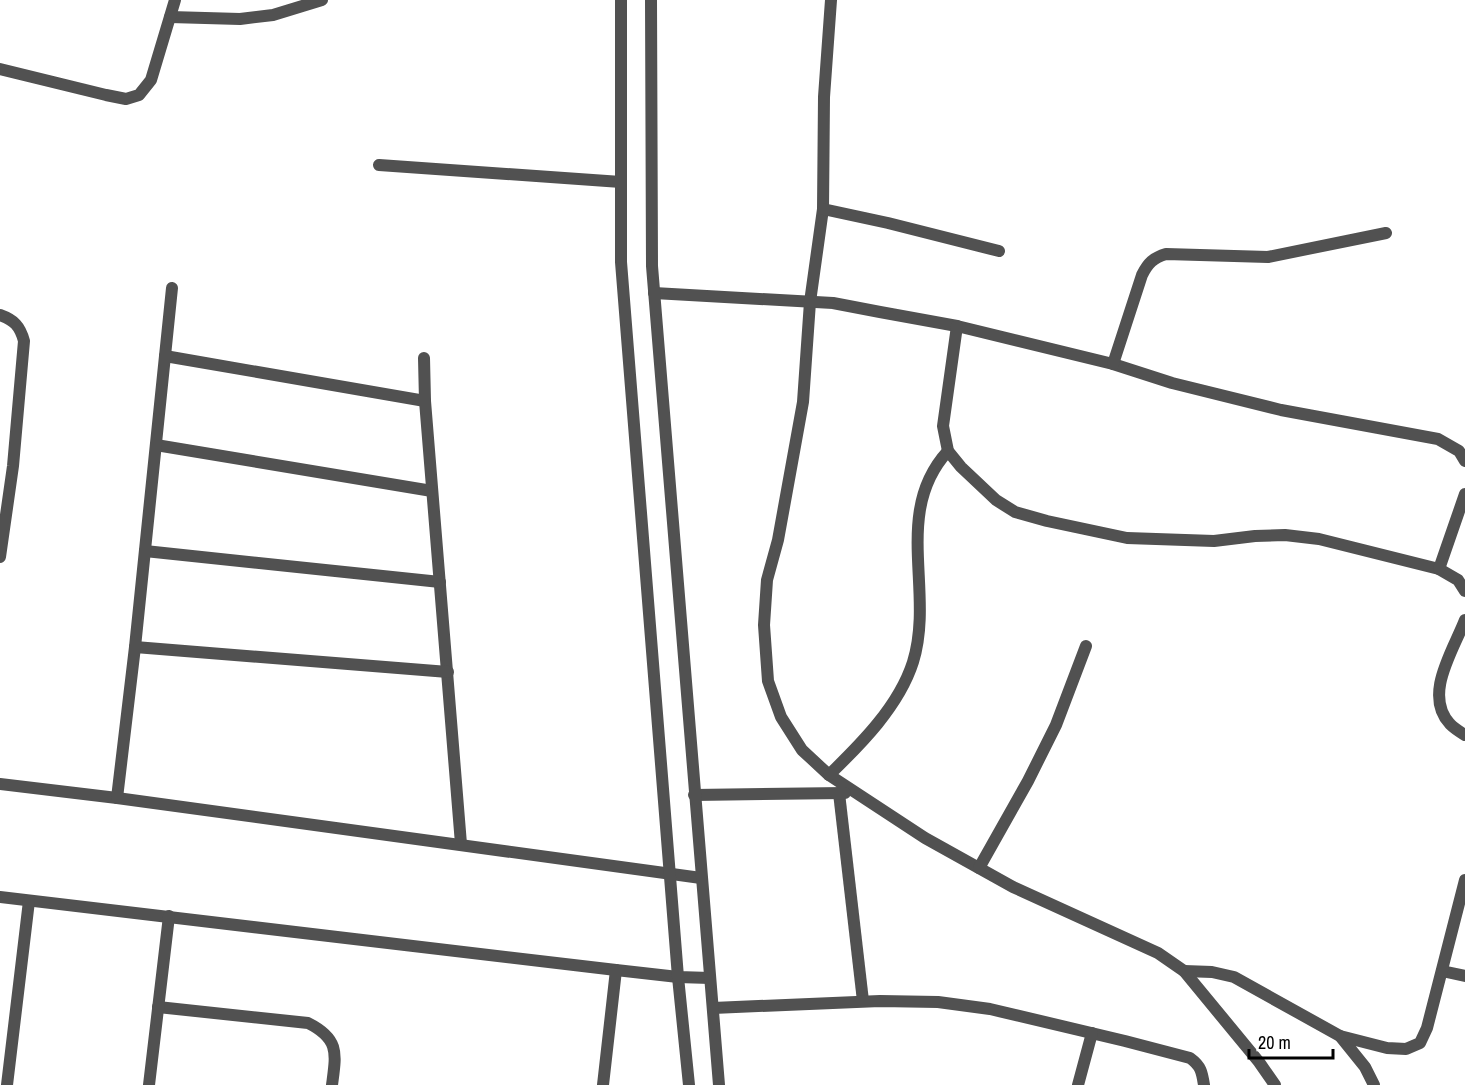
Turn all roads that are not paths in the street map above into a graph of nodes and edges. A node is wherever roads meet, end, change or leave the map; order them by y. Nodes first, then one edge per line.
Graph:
1 (175, 0) edge
2 (322, 0) edge
3 (621, 0) edge
4 (651, 0) edge
5 (831, 0) edge
6 (170, 17) junction
7 (0, 69) edge
8 (379, 165) dead end
9 (621, 182) junction
10 (822, 209) junction
11 (1386, 232) dead end
12 (999, 251) dead end
13 (172, 288) dead end
14 (654, 293) junction
15 (810, 302) junction
16 (0, 315) edge
17 (957, 326) junction
18 (165, 356) junction
19 (424, 358) dead end
20 (1113, 364) junction
21 (425, 401) junction
22 (156, 445) junction
23 (948, 450) junction
24 (1465, 461) edge
25 (6, 465) edge
26 (432, 491) junction
27 (1465, 494) edge
28 (145, 551) junction
29 (0, 557) edge
30 (1439, 569) junction
31 (440, 582) junction
32 (1465, 591) edge
33 (1465, 620) edge
34 (1086, 646) dead end
35 (135, 647) junction
36 (448, 672) junction
37 (1465, 735) edge
38 (829, 775) junction
39 (0, 784) edge
40 (855, 792) junction
41 (839, 793) junction
42 (694, 795) junction
43 (117, 798) junction
44 (461, 844) junction
45 (979, 868) junction
46 (671, 875) junction
47 (701, 878) junction
48 (1465, 880) edge
49 (0, 897) edge
50 (29, 901) junction
51 (169, 916) junction
52 (616, 970) junction
53 (1442, 970) junction
54 (1185, 971) junction
55 (1465, 976) edge
56 (678, 977) junction
57 (710, 978) junction
58 (863, 1001) junction
59 (158, 1006) junction
60 (712, 1008) junction
61 (1092, 1033) junction
62 (1340, 1036) junction
63 (7, 1085) edge
64 (149, 1085) edge
65 (332, 1085) edge
66 (603, 1085) edge
67 (689, 1085) edge
68 (719, 1085) edge
69 (1078, 1085) edge
70 (1203, 1085) edge
71 (1275, 1085) edge
72 (1374, 1085) edge

1 - 6 street
2 - 6 street
3 - 9 street
4 - 14 street
5 - 10 street
6 - 7 street
8 - 9 street
9 - 46 street
10 - 12 street
10 - 15 street
11 - 20 street
13 - 18 street
14 - 15 street
14 - 42 street
15 - 17 street
15 - 38 street
16 - 25 street
17 - 20 street
17 - 23 street
18 - 21 street
18 - 22 street
19 - 21 street
20 - 24 street
21 - 26 street
22 - 26 street
22 - 28 street
23 - 30 street
23 - 38 street
25 - 29 street
26 - 31 street
27 - 30 street
28 - 31 street
28 - 35 street
30 - 32 street
31 - 36 street
33 - 37 street
34 - 45 street
35 - 36 street
35 - 43 street
36 - 44 street
38 - 40 street
39 - 43 street
40 - 41 street
40 - 45 street
41 - 42 street
41 - 58 street
42 - 47 street
43 - 44 street
44 - 46 street
45 - 54 street
46 - 47 street
46 - 56 street
47 - 57 street
48 - 53 street
49 - 50 street
50 - 51 street
50 - 63 street
51 - 52 street
51 - 59 street
52 - 56 street
52 - 66 street
53 - 55 street
53 - 62 street
54 - 62 street
54 - 71 street
56 - 57 street
56 - 67 street
57 - 60 street
58 - 60 street
58 - 61 street
59 - 64 street
59 - 65 street
60 - 68 street
61 - 69 street
61 - 70 street
62 - 72 street

